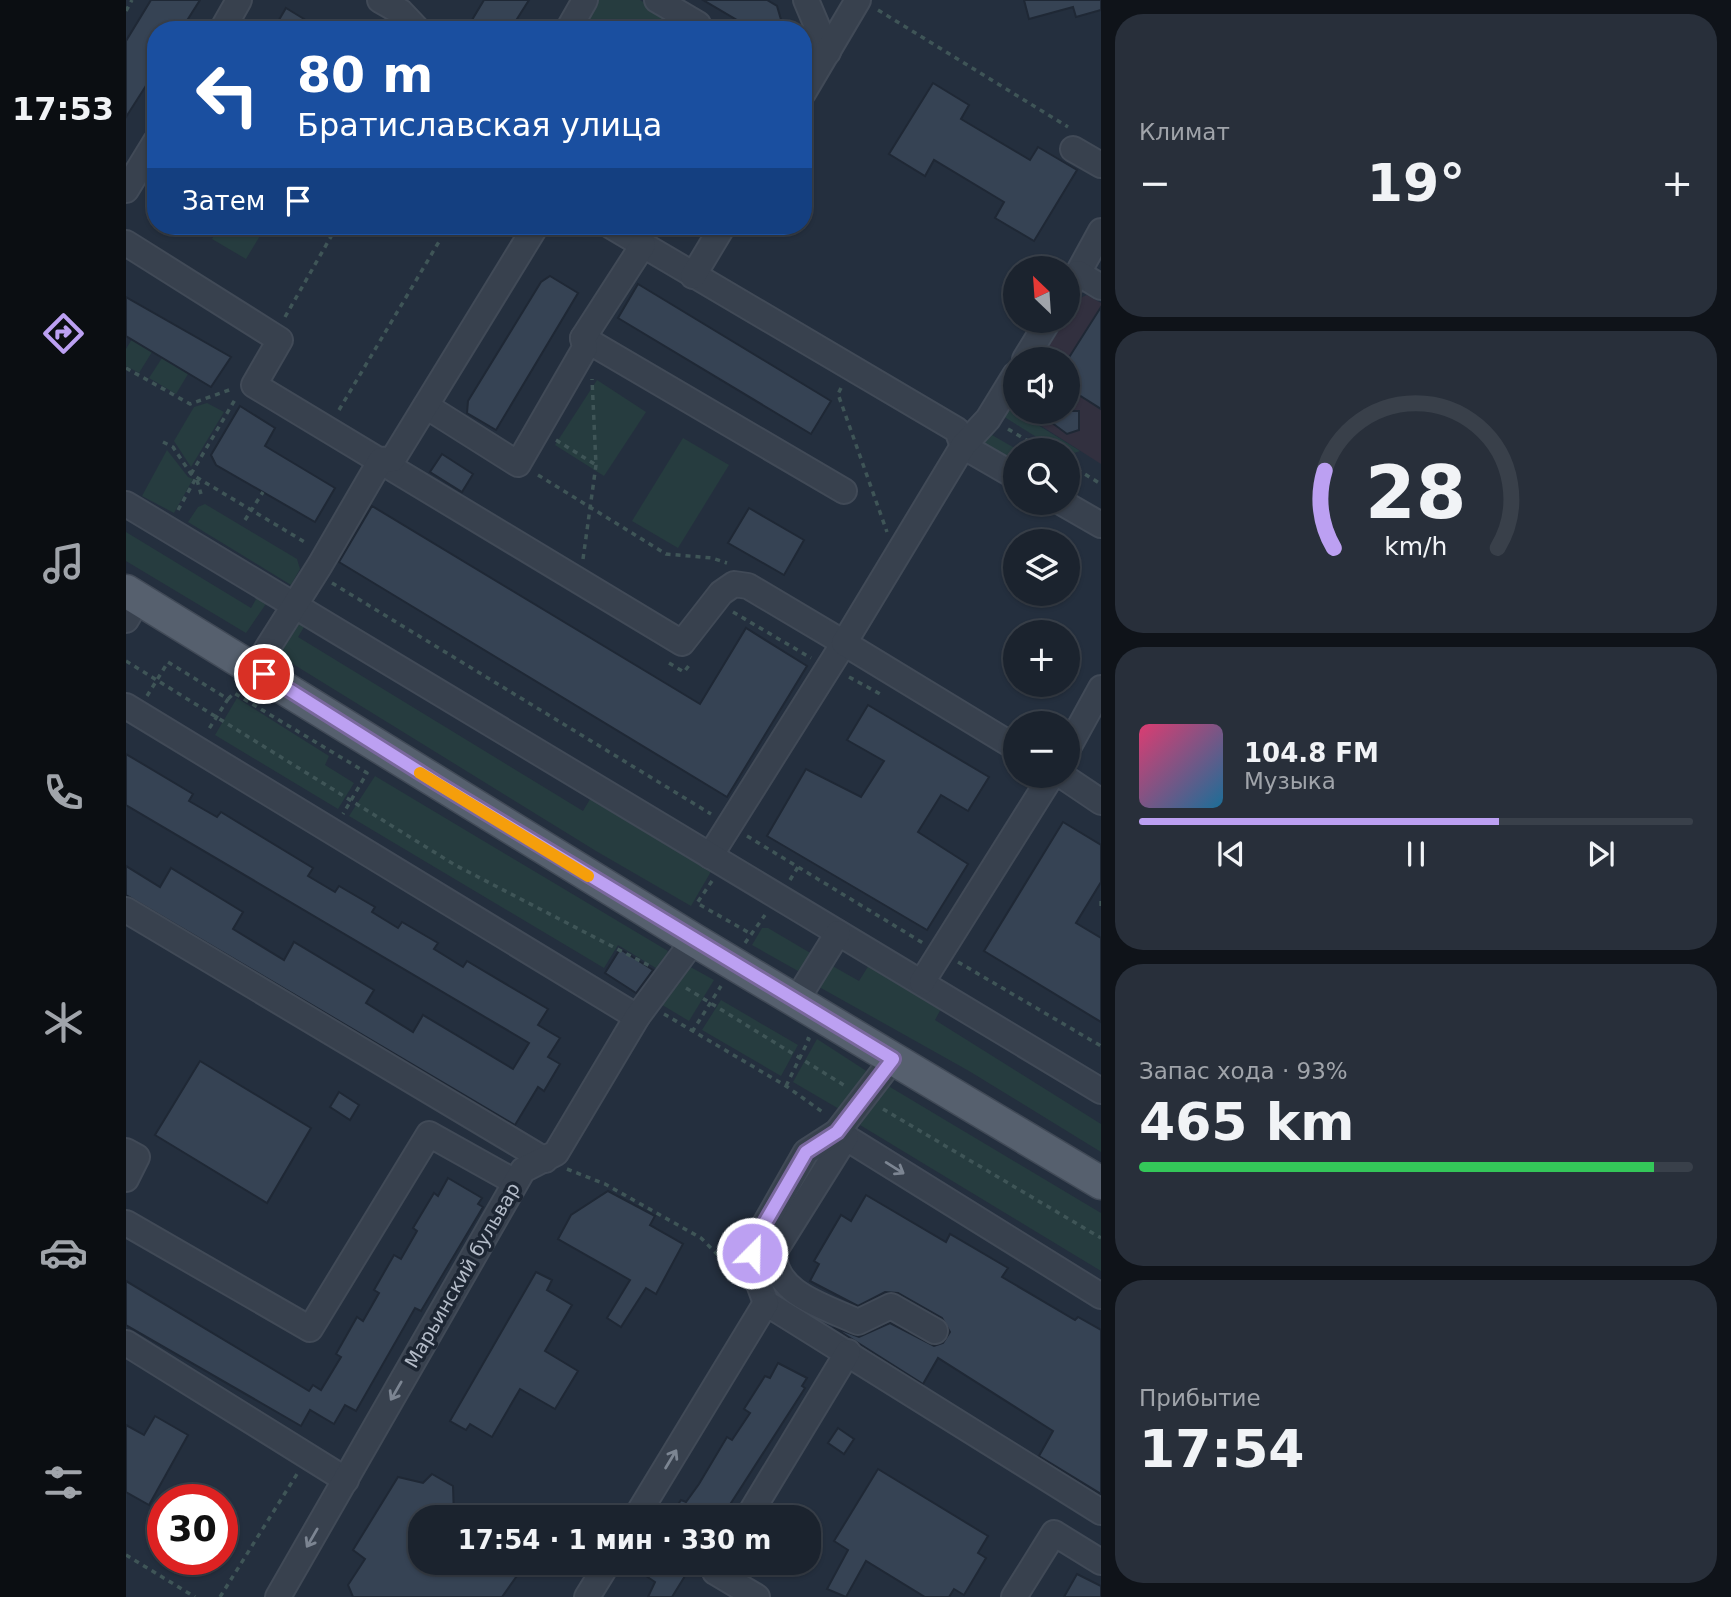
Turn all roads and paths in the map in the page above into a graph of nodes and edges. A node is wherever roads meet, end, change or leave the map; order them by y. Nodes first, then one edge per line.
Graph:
1 (132, 0) edge
2 (239, 0) edge
3 (380, 0) edge
4 (585, 0) edge
5 (657, 0) edge
6 (806, 0) edge
7 (866, 4) edge
8 (126, 11) edge
9 (227, 21) edge
10 (410, 21) edge
11 (573, 21) edge
12 (693, 21) edge
13 (828, 52) junction
14 (812, 78) edge
15 (147, 156) edge
16 (1086, 156) edge
17 (126, 190) edge
18 (1101, 231) edge
19 (332, 235) edge
20 (530, 235) edge
21 (627, 235) edge
22 (717, 235) edge
23 (440, 240) dead end
24 (126, 243) edge
25 (643, 244) junction
26 (1080, 268) edge
27 (692, 276) junction
28 (1080, 282) edge
29 (1101, 287) edge
30 (274, 336) junction
31 (584, 343) junction
32 (126, 368) edge
33 (239, 377) dead end
34 (844, 383) dead end
35 (232, 389) junction
36 (1003, 395) edge
37 (426, 406) junction
38 (988, 419) junction
39 (328, 428) junction
40 (538, 429) junction
41 (1022, 438) edge
42 (163, 442) dead end
43 (962, 446) junction
44 (381, 460) junction
45 (518, 464) junction
46 (596, 465) junction
47 (1003, 469) edge
48 (1080, 471) edge
49 (191, 474) junction
50 (196, 478) junction
51 (1101, 484) edge
52 (844, 491) dead end
53 (263, 492) dead end
54 (201, 494) dead end
55 (126, 504) edge
56 (591, 508) junction
57 (251, 510) junction
58 (1080, 513) edge
59 (245, 520) dead end
60 (1101, 525) edge
61 (889, 538) dead end
62 (314, 543) dead end
63 (575, 581) junction
64 (734, 584) junction
65 (130, 603) edge
66 (295, 604) junction
67 (844, 643) junction
68 (126, 661) edge
69 (255, 668) junction
70 (158, 680) junction
71 (1101, 688) edge
72 (228, 699) junction
73 (132, 710) edge
74 (217, 716) junction
75 (1080, 726) edge
76 (1003, 740) edge
77 (198, 748) junction
78 (1044, 788) edge
79 (1080, 788) edge
80 (351, 800) junction
81 (1101, 802) edge
82 (729, 825) junction
83 (333, 831) junction
84 (717, 859) junction
85 (126, 910) edge
86 (838, 933) junction
87 (751, 934) dead end
88 (694, 940) junction
89 (940, 953) junction
90 (667, 976) junction
91 (922, 982) junction
92 (720, 986) dead end
93 (732, 993) dead end
94 (796, 1001) junction
95 (642, 1010) junction
96 (798, 1033) dead end
97 (1101, 1046) edge
98 (800, 1058) junction
99 (893, 1059) junction
100 (786, 1086) junction
101 (1101, 1091) edge
102 (864, 1097) junction
103 (842, 1134) junction
104 (126, 1151) edge
105 (545, 1160) junction
106 (126, 1179) edge
107 (515, 1182) junction
108 (1101, 1183) edge
109 (126, 1223) edge
110 (1101, 1238) edge
111 (738, 1275) dead end
112 (1101, 1296) edge
113 (766, 1304) junction
114 (935, 1331) dead end
115 (126, 1343) edge
116 (848, 1352) junction
117 (309, 1456) junction
118 (346, 1479) junction
119 (643, 1505) edge
120 (755, 1505) edge
121 (1101, 1512) edge
122 (126, 1555) edge
123 (1101, 1562) edge
124 (601, 1575) edge
125 (720, 1575) edge
126 (195, 1597) edge
127 (220, 1597) edge
128 (278, 1597) edge
129 (587, 1597) edge
130 (757, 1597) edge
131 (1014, 1597) edge

1 - 8 path
2 - 9 street
3 - 10 street
4 - 11 street
5 - 12 street
6 - 13 street
7 - 13 street
7 - 16 path
13 - 14 street
15 - 17 street
18 - 26 street
19 - 30 path
20 - 37 street
21 - 25 street
22 - 27 street
23 - 39 path
24 - 30 street
25 - 27 street
25 - 31 street
27 - 43 street
28 - 29 street
30 - 39 street
31 - 40 street
31 - 46 path
31 - 52 street
32 - 35 path
33 - 35 path
34 - 61 path
35 - 49 path
36 - 38 street
37 - 44 street
37 - 45 street
38 - 41 path
38 - 43 street
39 - 44 street
40 - 45 street
40 - 46 path
42 - 49 path
43 - 47 street
43 - 67 street
44 - 63 street
44 - 66 street
45 - 56 path
46 - 56 path
48 - 51 path
49 - 50 path
50 - 54 path
50 - 57 path
53 - 57 path
55 - 66 street
56 - 63 path
56 - 64 path
57 - 59 path
57 - 62 path
58 - 60 street
63 - 64 street
64 - 67 street
65 - 69 main road
66 - 69 street
66 - 84 street
67 - 76 street
67 - 82 street
68 - 70 path
69 - 88 main road
70 - 72 path
70 - 73 path
70 - 74 path
71 - 75 street
72 - 74 path
72 - 80 path
73 - 77 street
74 - 77 path
74 - 80 path
77 - 83 street
78 - 89 street
79 - 81 street
80 - 83 path
80 - 90 path
82 - 84 street
82 - 89 path
83 - 95 street
84 - 86 street
84 - 87 path
85 - 105 street
86 - 91 street
86 - 94 street
88 - 90 street, Марьинский бульвар
88 - 94 main road
89 - 91 street
89 - 97 path
90 - 95 street, Марьинский бульвар
90 - 98 path
91 - 101 street
92 - 93 path
94 - 99 main road
95 - 100 path
95 - 105 street, Марьинский бульвар
96 - 98 path
98 - 100 path
98 - 102 path
99 - 102 street
99 - 108 main road
100 - 103 path
102 - 103 street
102 - 110 path
103 -> 112 street
103 - 113 street
103 - 114 street
104 - 106 street
105 - 107 street, Марьинский бульвар
105 - 111 path
107 - 109 street
107 -> 118 street, Марьинский бульвар
113 - 116 street
119 -> 113 street
115 - 117 street
116 - 120 street
116 - 121 street
117 - 118 street
117 - 127 path
118 -> 128 street, Марьинский бульвар
122 - 126 path
123 - 131 street
124 - 129 street
125 - 130 street

